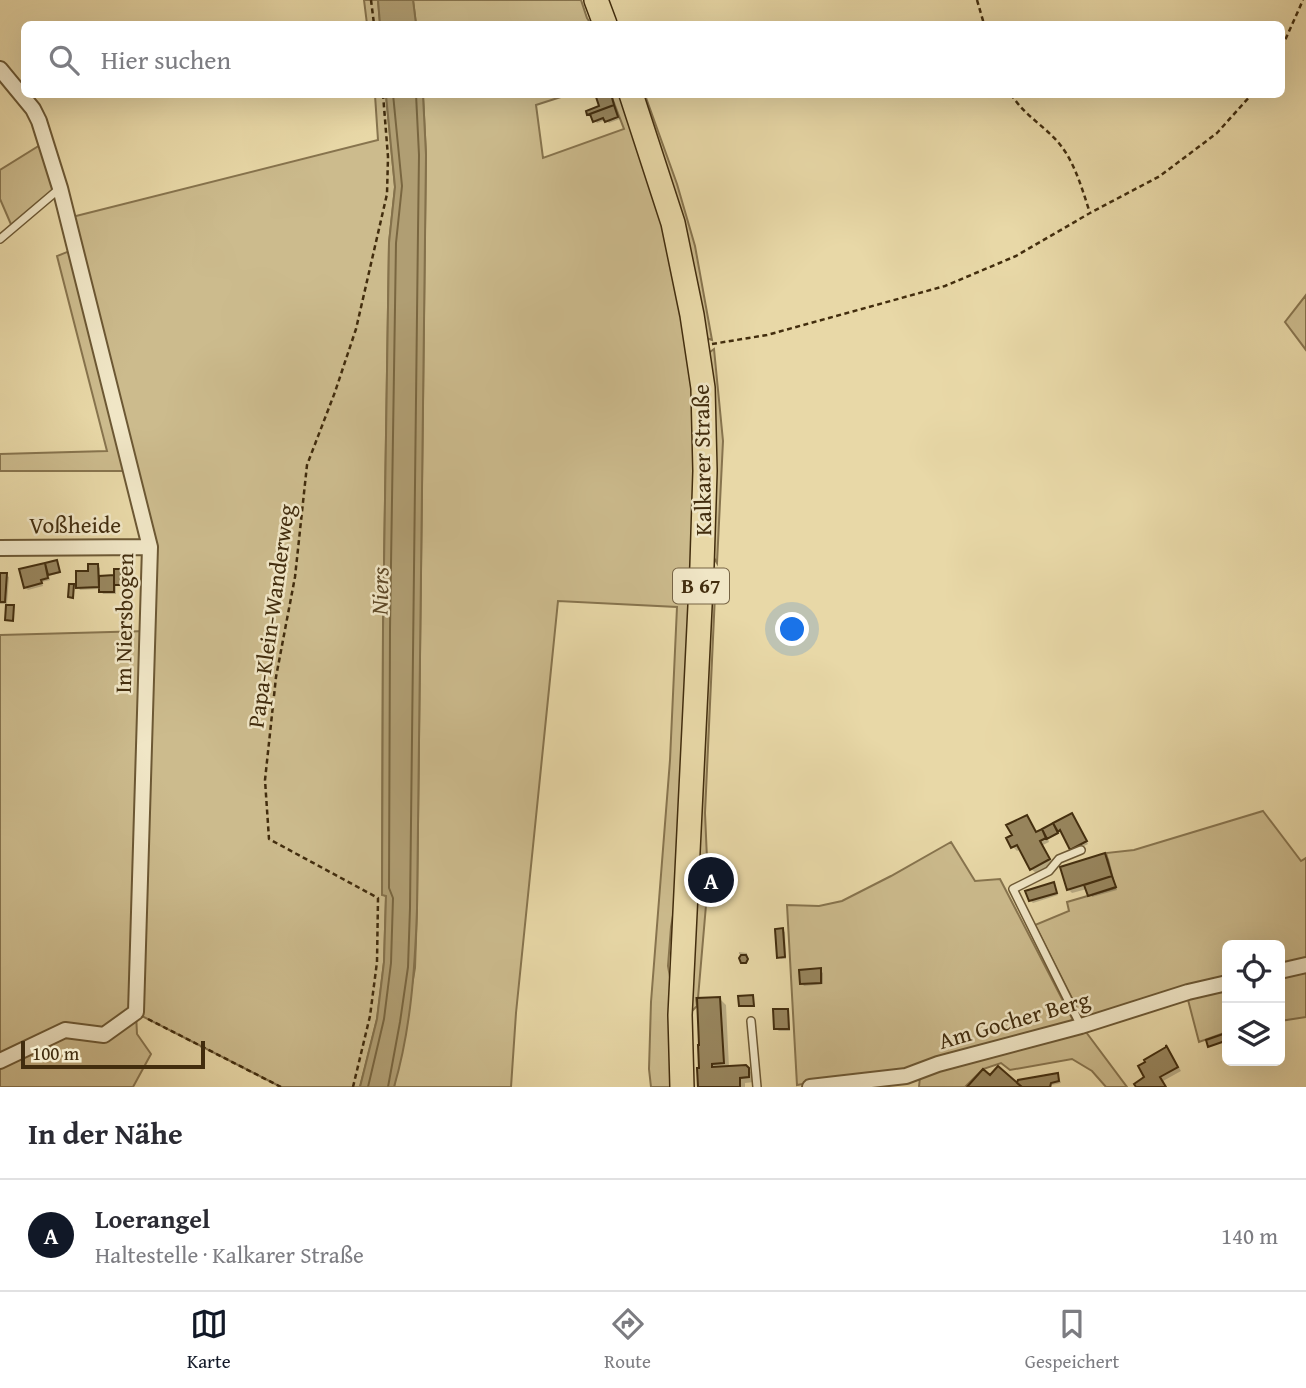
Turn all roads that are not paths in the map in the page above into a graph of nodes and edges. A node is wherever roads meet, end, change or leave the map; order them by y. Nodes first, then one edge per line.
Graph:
1 (596, 0) edge
2 (604, 21) edge
3 (0, 69) edge
4 (21, 94) edge
5 (24, 98) edge
6 (632, 98) edge
7 (60, 188) junction
8 (0, 239) edge
9 (150, 547) junction
10 (0, 548) edge
11 (1081, 850) dead end
12 (1306, 965) edge
13 (1285, 970) edge
14 (1222, 984) edge
15 (751, 1021) dead end
16 (1081, 1026) junction
17 (0, 1061) edge
18 (682, 1087) edge
19 (757, 1087) edge
20 (810, 1087) edge

1 - 2 main road
3 - 4 street, Im Niersbogen
5 - 7 street, Im Niersbogen
6 - 18 main road, Kalkarer Straße / B 67
7 - 8 lane
7 - 9 street, Im Niersbogen
9 - 10 street, Voßheide
9 - 17 street, Im Niersbogen
11 - 16 lane
12 - 13 street
14 - 16 street, Am Gocher Berg
15 - 19 lane
16 - 20 street, Am Gocher Berg

